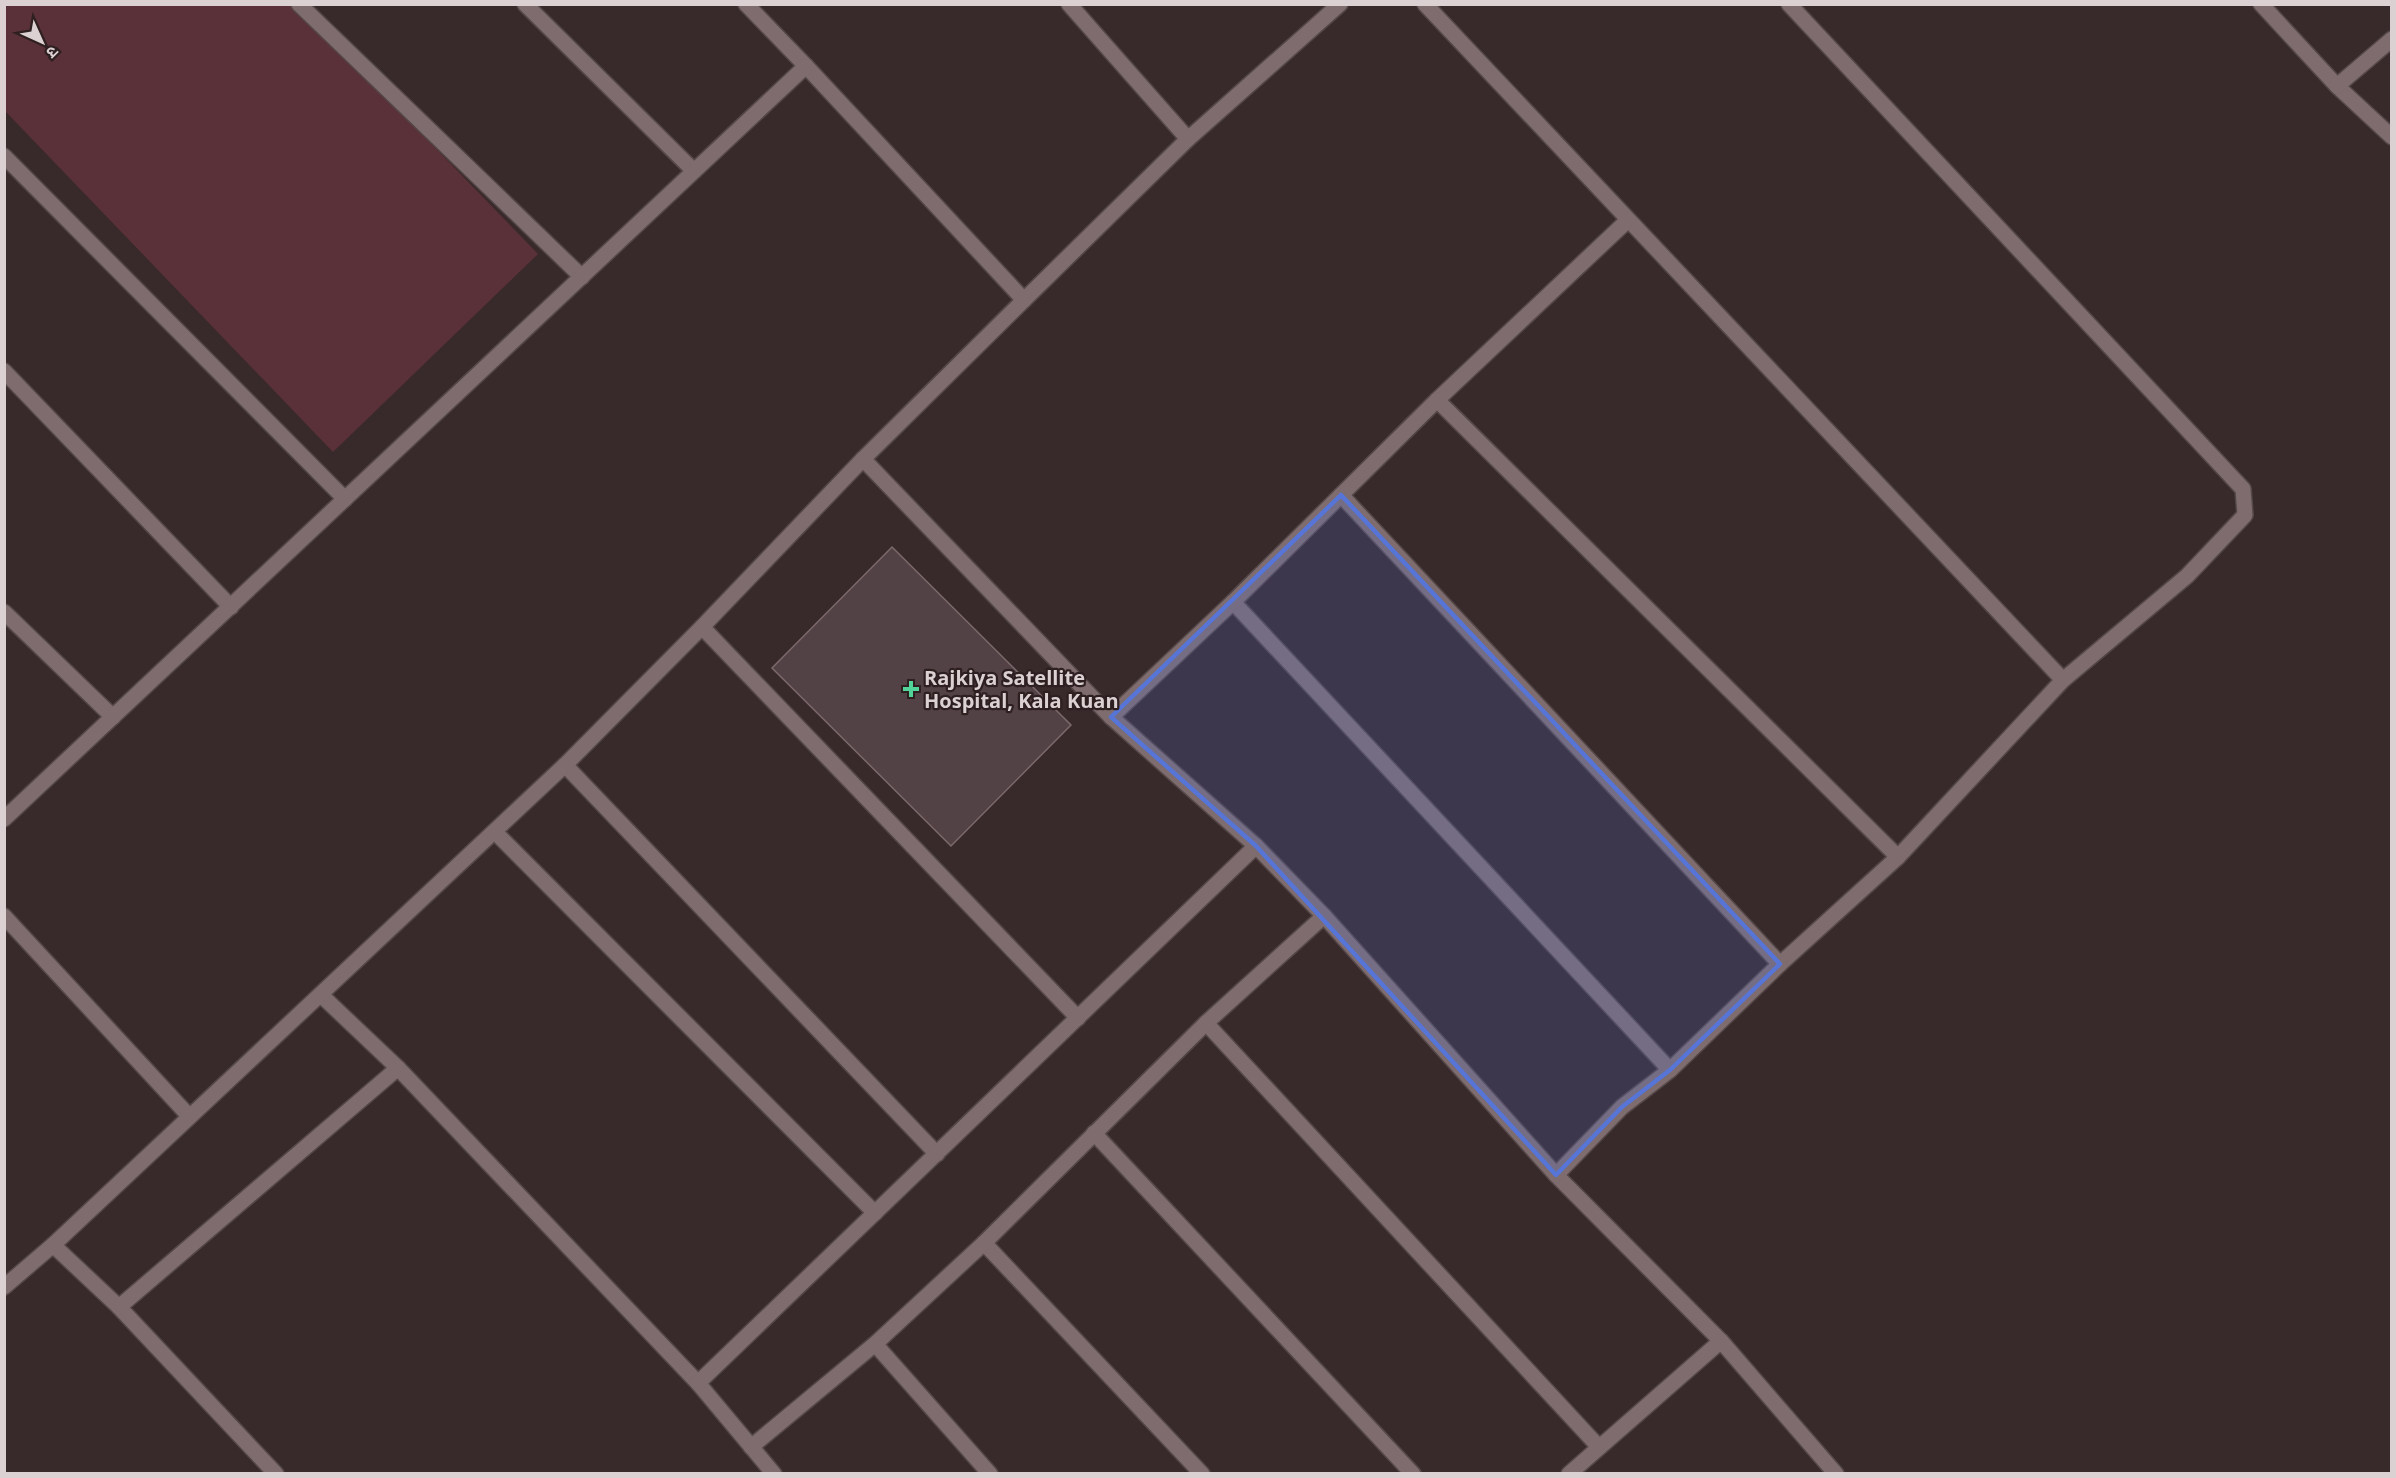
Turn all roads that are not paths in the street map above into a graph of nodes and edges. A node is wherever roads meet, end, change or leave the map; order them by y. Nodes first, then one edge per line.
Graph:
1 (299, 4) edge
2 (525, 4) edge
3 (746, 4) edge
4 (1069, 4) edge
5 (1340, 4) edge
6 (1425, 4) edge
7 (1789, 4) edge
8 (2261, 4) edge
9 (2391, 39) edge
10 (807, 66) junction
11 (2337, 86) junction
12 (2391, 137) edge
13 (1188, 139) junction
14 (4, 156) edge
15 (694, 171) junction
16 (1629, 220) junction
17 (582, 277) junction
18 (1024, 300) junction
19 (4, 371) edge
20 (1437, 400) junction
21 (863, 459) junction
22 (1341, 495) junction
23 (345, 499) junction
24 (1233, 602) junction
25 (231, 607) junction
26 (4, 612) edge
27 (702, 627) junction
28 (2063, 680) junction
29 (113, 717) junction
30 (1111, 717) junction
31 (565, 765) junction
32 (4, 819) edge
33 (495, 832) junction
34 (1256, 846) junction
35 (1898, 857) junction
36 (4, 916) edge
37 (1324, 916) junction
38 (1780, 964) junction
39 (321, 995) junction
40 (1078, 1018) junction
41 (1206, 1023) junction
42 (398, 1068) junction
43 (1670, 1070) junction
44 (189, 1116) junction
45 (1094, 1133) junction
46 (937, 1154) junction
47 (1556, 1175) junction
48 (875, 1213) junction
49 (984, 1243) junction
50 (53, 1245) junction
51 (4, 1287) edge
52 (118, 1307) junction
53 (1721, 1341) junction
54 (875, 1344) junction
55 (698, 1383) junction
56 (1598, 1446) junction
57 (751, 1447) junction
58 (276, 1473) edge
59 (774, 1473) edge
60 (990, 1473) edge
61 (1202, 1473) edge
62 (1413, 1473) edge
63 (1569, 1473) edge
64 (1836, 1473) edge

1 - 17 street
2 - 15 street
3 - 10 street
4 - 13 street
5 - 13 street
6 - 16 street
7 - 28 street
8 - 11 street
9 - 11 street
10 - 15 street
10 - 18 street
11 - 12 street
13 - 18 street
14 - 23 street
15 - 17 street
16 - 20 street
16 - 28 street
17 - 23 street
18 - 21 street
19 - 25 street
20 - 22 street
20 - 35 street
21 - 27 street
21 - 30 street
22 - 24 street
22 - 38 street
23 - 25 street
24 - 30 street
24 - 43 street
25 - 29 street
26 - 29 street
27 - 31 street
27 - 40 street
28 - 35 street
29 - 32 street
30 - 34 street
31 - 33 street
31 - 46 street
33 - 39 street
33 - 48 street
34 - 37 street
34 - 40 street
35 - 38 street
36 - 44 street
37 - 41 street
37 - 47 street
38 - 43 street
39 - 42 street
39 - 44 street
40 - 46 street
41 - 45 street
41 - 56 street
42 - 52 street
42 - 55 street
43 - 47 street
44 - 50 street
45 - 49 street
45 - 62 street
46 - 48 street
47 - 53 street
48 - 55 street
49 - 54 street
49 - 61 street
50 - 51 street
50 - 52 street
52 - 58 street
53 - 56 street
53 - 64 street
54 - 57 street
54 - 60 street
55 - 57 street
56 - 63 street
57 - 59 street

